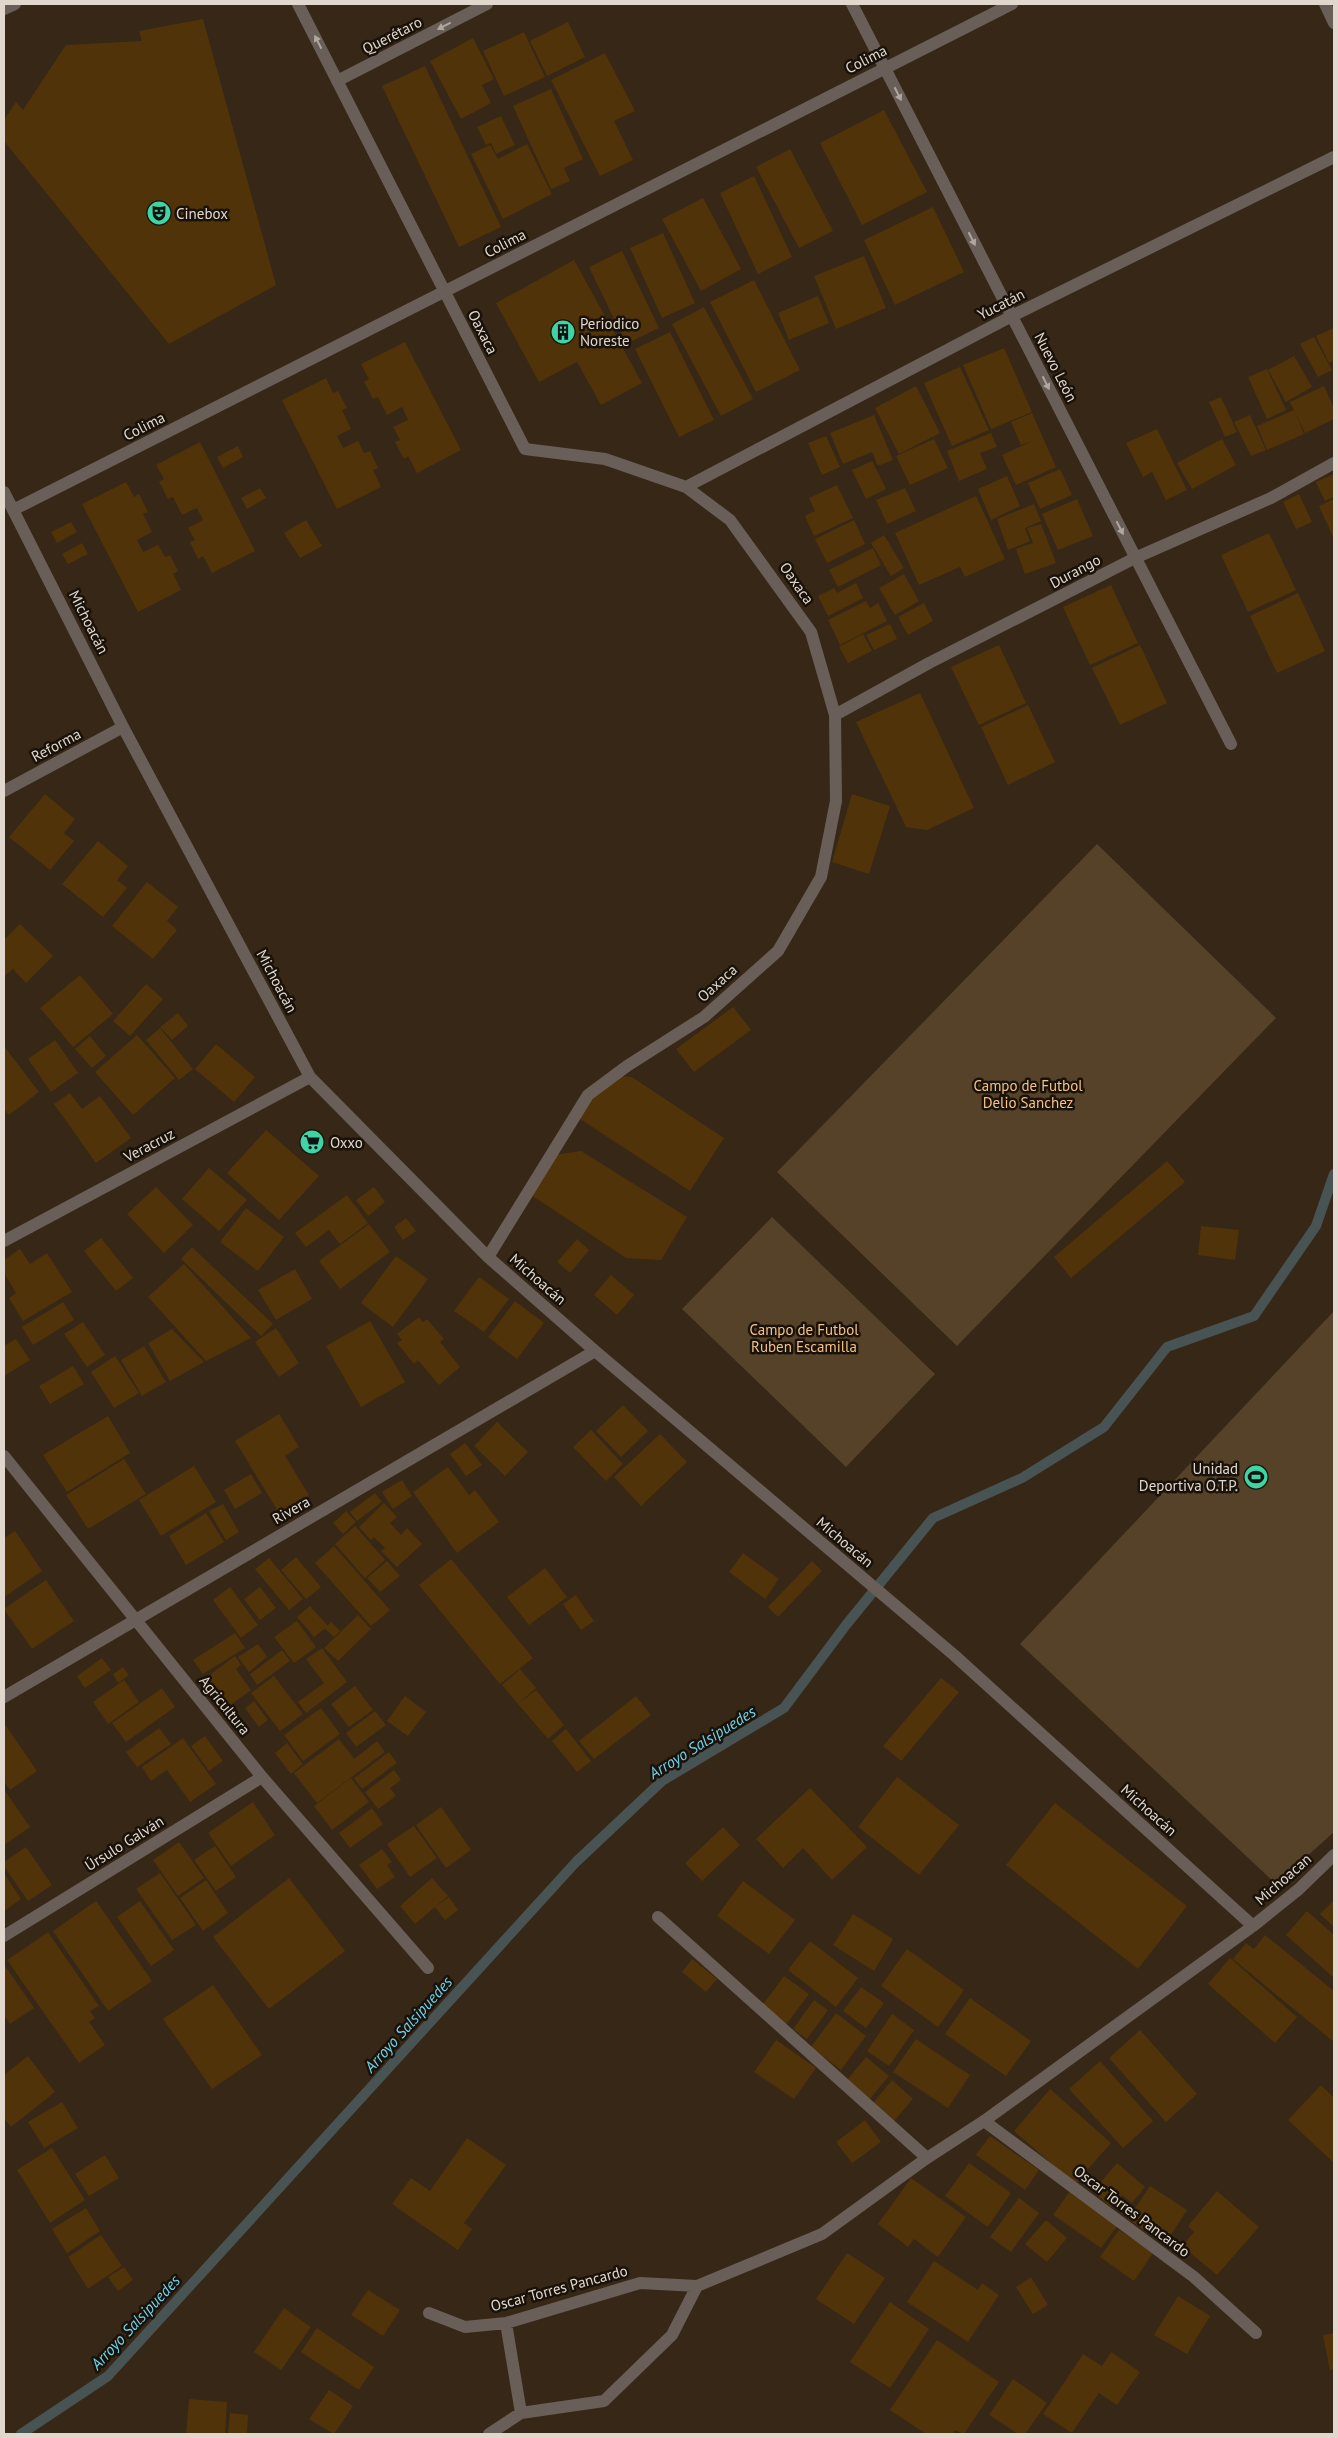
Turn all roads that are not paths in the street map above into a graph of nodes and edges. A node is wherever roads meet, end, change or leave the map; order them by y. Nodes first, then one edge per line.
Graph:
1 (14, 4) edge
2 (298, 4) edge
3 (487, 4) edge
4 (852, 4) edge
5 (1012, 4) edge
6 (1324, 4) edge
7 (4, 10) edge
8 (1334, 22) edge
9 (885, 68) junction
10 (337, 81) junction
11 (1334, 157) edge
12 (445, 292) junction
13 (1012, 316) junction
14 (1334, 463) edge
15 (686, 487) junction
16 (4, 492) edge
17 (13, 510) junction
18 (1135, 558) junction
19 (835, 715) junction
20 (123, 727) junction
21 (1231, 744) dead end
22 (4, 791) edge
23 (310, 1078) junction
24 (4, 1241) edge
25 (488, 1256) junction
26 (595, 1351) junction
27 (4, 1456) edge
28 (134, 1620) junction
29 (4, 1697) edge
30 (262, 1777) junction
31 (1334, 1855) edge
32 (658, 1918) dead end
33 (1253, 1926) junction
34 (4, 1936) edge
35 (428, 1968) dead end
36 (984, 2122) junction
37 (927, 2158) junction
38 (697, 2286) junction
39 (429, 2313) dead end
40 (506, 2323) junction
41 (1256, 2333) dead end
42 (521, 2413) junction
43 (489, 2434) edge

1 - 7 street
10 -> 2 street, Oaxaca
3 -> 10 street, Querétaro
4 - 9 street, Nuevo León
5 - 9 street, Colima
6 - 8 street
9 - 12 street, Colima
9 -> 13 street, Nuevo León
10 - 12 street, Oaxaca
11 - 13 street, Yucatán
12 - 15 street, Oaxaca
12 - 17 street, Colima
13 - 15 street, Yucatán
13 -> 18 street, Nuevo León
14 - 18 street, Durango
15 - 19 street, Oaxaca
16 - 17 street, Michoacán
17 - 20 street, Michoacán
18 - 19 street, Durango
18 - 21 street, Nuevo León
19 - 25 street, Oaxaca
20 - 22 street, Reforma
20 - 23 street, Michoacán
23 - 24 street, Veracruz
23 - 25 street, Michoacán
25 - 26 street, Michoacán
26 - 28 street, Rivera
26 - 33 street, Michoacán
27 - 28 street, Agricultura
28 - 29 street, Rivera
28 - 30 street, Agricultura
30 - 34 street, Úrsulo Galván
30 - 35 street, Agricultura
31 - 33 street, Michoacan
32 - 37 street
33 - 36 street, Oscar Torres Pancardo
36 - 37 street, Oscar Torres Pancardo
36 - 41 street, Oscar Torres Pancardo
37 - 38 street, Oscar Torres Pancardo
38 - 40 street, Oscar Torres Pancardo
38 - 42 street
39 - 40 street, Oscar Torres Pancardo
40 - 42 street
42 - 43 street

